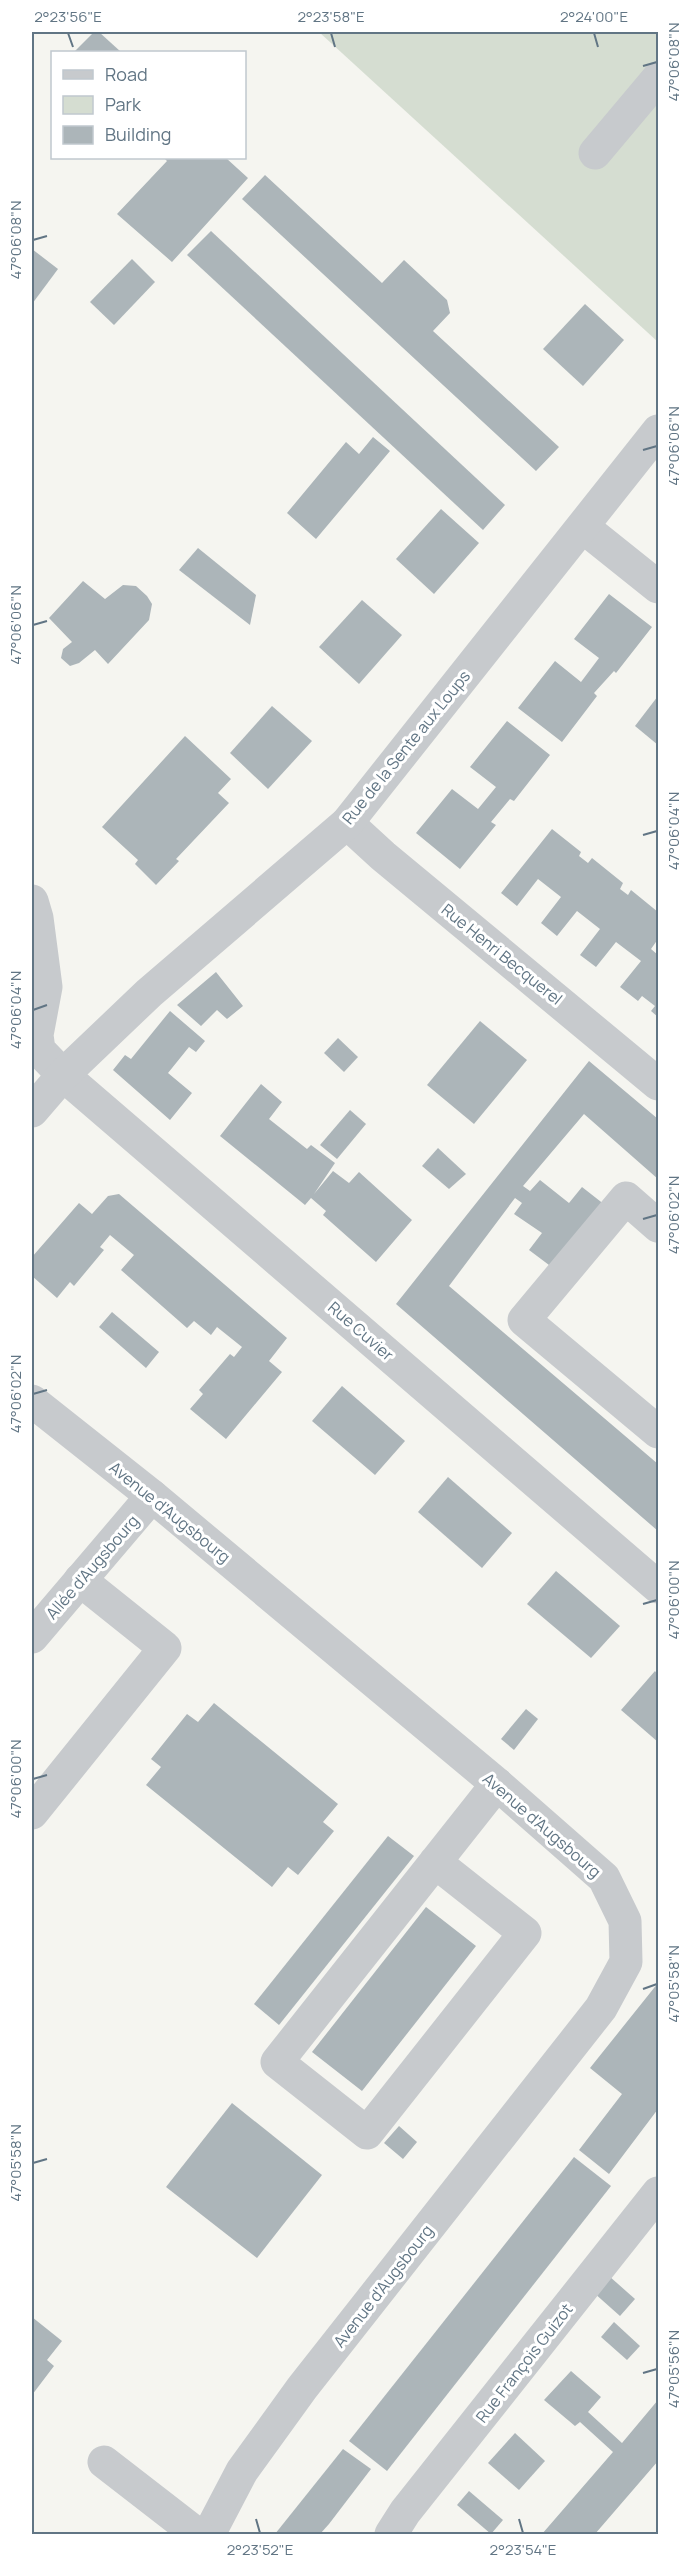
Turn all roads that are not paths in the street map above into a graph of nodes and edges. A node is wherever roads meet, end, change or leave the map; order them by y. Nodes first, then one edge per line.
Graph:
1 (658, 78) edge
2 (595, 153) dead end
3 (658, 431) edge
4 (583, 527) junction
5 (658, 587) edge
6 (346, 823) junction
7 (32, 901) edge
8 (63, 1075) junction
9 (658, 1084) edge
10 (32, 1111) edge
11 (658, 1226) edge
12 (32, 1401) edge
13 (658, 1432) edge
14 (152, 1496) junction
15 (80, 1580) junction
16 (658, 1587) edge
17 (32, 1637) edge
18 (497, 1784) junction
19 (32, 1813) edge
20 (435, 1862) junction
21 (658, 2193) edge
22 (104, 2462) dead end
23 (197, 2535) edge
24 (209, 2535) edge
25 (391, 2535) edge

1 - 2 street
3 - 4 street, Rue de la Sente aux Loups
4 - 5 street
4 - 6 street, Rue de la Sente aux Loups
6 - 8 street, Rue de la Sente aux Loups
6 - 9 street, Rue Henri Becquerel
7 - 8 street, Rue Cuvier
8 - 10 street, Rue de la Sente aux Loups
8 - 16 street, Rue Cuvier
11 - 13 street
12 - 14 street, Avenue d'Augsbourg
14 - 15 street, Allée d'Augsbourg
14 - 18 street, Avenue d'Augsbourg
15 - 17 street, Allée d'Augsbourg
15 - 19 street
18 - 20 street
18 - 24 street, Avenue d'Augsbourg
20 - 20 street
21 - 25 street, Rue François Guizot
22 - 23 street

